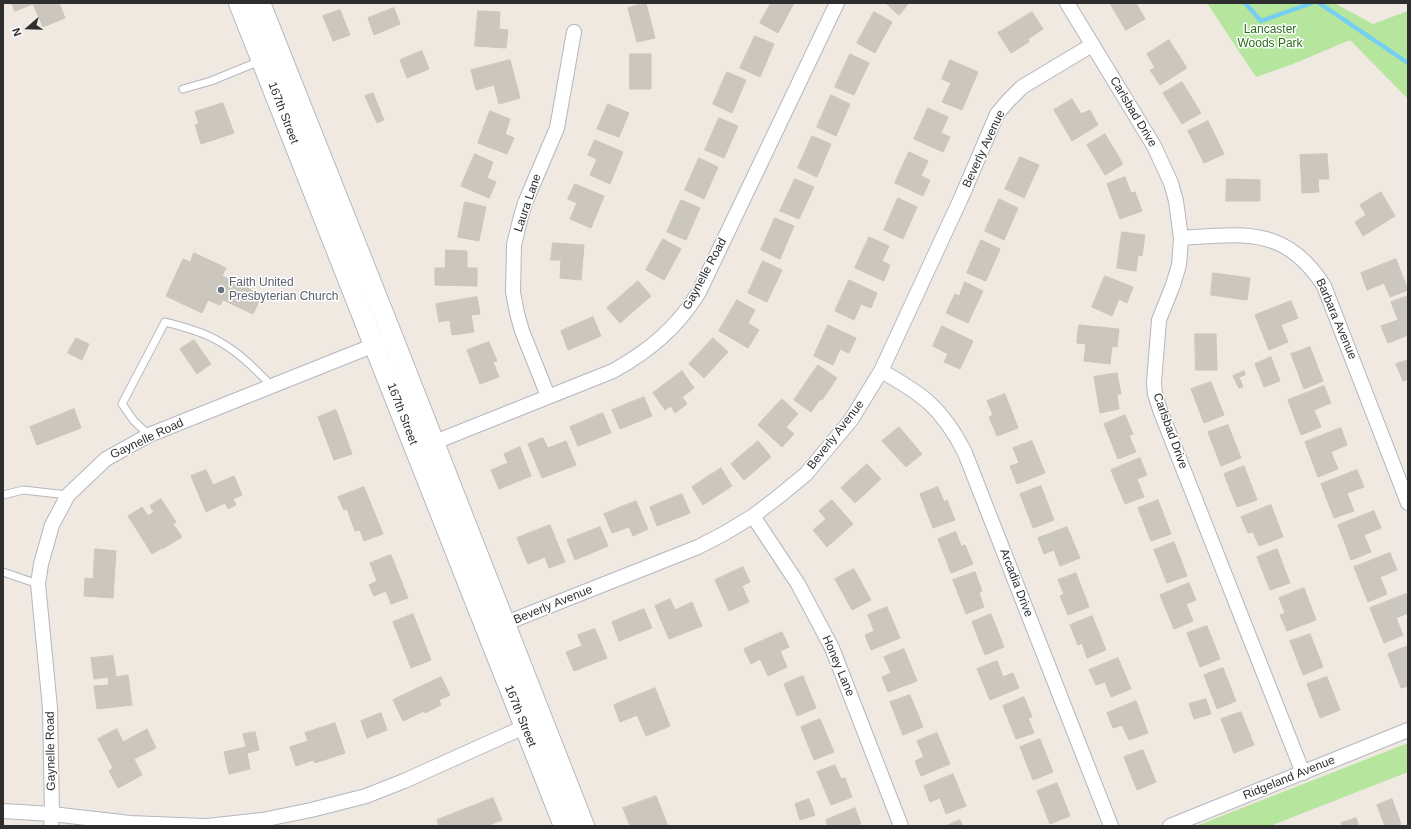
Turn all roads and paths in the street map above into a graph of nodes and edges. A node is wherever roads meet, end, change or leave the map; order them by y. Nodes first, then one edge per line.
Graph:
1 (239, 3) edge
2 (260, 3) edge
3 (837, 3) edge
4 (1067, 3) edge
5 (574, 32) dead end
6 (1092, 45) junction
7 (262, 60) junction
8 (183, 89) dead end
9 (1181, 238) junction
10 (393, 338) junction
11 (374, 345) junction
12 (881, 371) junction
13 (272, 386) junction
14 (548, 396) junction
15 (149, 435) junction
16 (435, 443) junction
17 (415, 449) junction
18 (3, 494) edge
19 (68, 495) junction
20 (1408, 503) edge
21 (753, 516) junction
22 (3, 572) edge
23 (38, 584) junction
24 (505, 624) junction
25 (486, 630) junction
26 (533, 723) junction
27 (1408, 730) edge
28 (1304, 773) junction
29 (3, 811) edge
30 (52, 820) edge
31 (204, 826) edge
32 (207, 826) edge
33 (564, 826) edge
34 (584, 826) edge
35 (901, 826) edge
36 (1111, 826) edge
37 (1170, 826) edge

1 - 7 main road, 167th Street
2 - 10 main road, 167th Street
3 - 14 street, Gaynelle Road
4 - 6 street, Carlsbad Drive
5 - 14 street, Laura Lane
6 - 9 street, Carlsbad Drive
6 - 12 street, Beverly Avenue
7 - 8 lane
7 - 11 main road, 167th Street
9 - 20 street, Barbara Avenue
9 - 28 street, Carlsbad Drive
10 - 11 street, Gaynelle Road
10 - 16 main road, 167th Street
11 - 13 street, Gaynelle Road
11 - 17 main road, 167th Street
12 - 21 street, Beverly Avenue
12 - 36 street, Arcadia Drive
13 - 15 street, Gaynelle Road
13 - 15 lane
14 - 16 street, Gaynelle Road
15 - 19 street, Gaynelle Road
16 - 17 street, Gaynelle Road
16 - 24 main road, 167th Street
17 - 25 main road, 167th Street
18 - 19 lane
19 - 23 street, Gaynelle Road
21 - 24 street, Beverly Avenue
21 - 35 street, Honey Lane
22 - 23 lane
23 - 30 street, Gaynelle Road
24 - 25 street, Beverly Avenue
24 - 26 main road, 167th Street
25 - 26 main road, 167th Street
26 - 32 street
26 - 33 main road, 167th Street
26 - 34 main road, 167th Street
27 - 28 street, Ridgeland Avenue
28 - 37 street, Ridgeland Avenue
29 - 30 street
30 - 31 street

